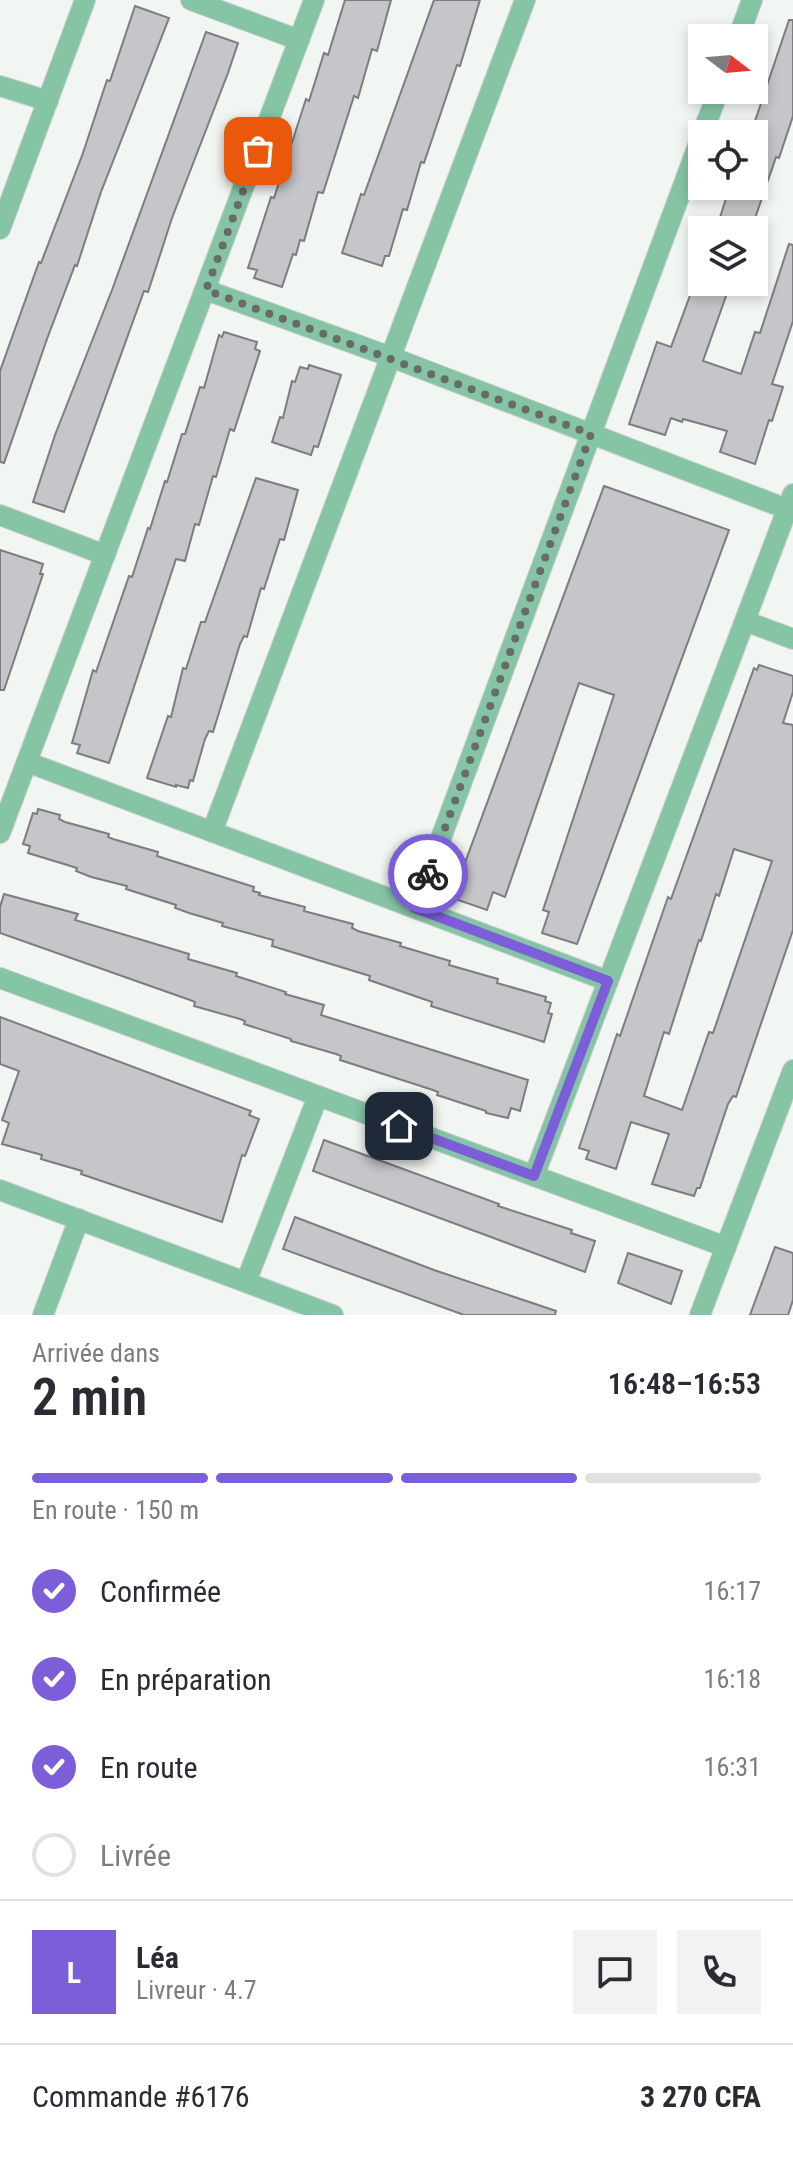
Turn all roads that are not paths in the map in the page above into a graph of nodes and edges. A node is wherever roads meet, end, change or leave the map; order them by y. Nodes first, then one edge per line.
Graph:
1 (85, 0) edge
2 (191, 0) edge
3 (314, 0) edge
4 (525, 0) edge
5 (752, 0) edge
6 (743, 24) edge
7 (299, 40) junction
8 (0, 86) edge
9 (48, 101) junction
10 (688, 173) edge
11 (0, 229) edge
12 (206, 290) junction
13 (391, 357) junction
14 (591, 434) junction
15 (790, 502) edge
16 (0, 515) edge
17 (105, 555) junction
18 (745, 621) junction
19 (793, 639) edge
20 (27, 762) junction
21 (212, 832) junction
22 (0, 833) edge
23 (415, 908) junction
24 (0, 978) edge
25 (608, 981) junction
26 (793, 1070) edge
27 (318, 1096) junction
28 (534, 1176) junction
29 (0, 1190) edge
30 (79, 1219) junction
31 (726, 1247) junction
32 (246, 1282) junction
33 (43, 1315) edge
34 (333, 1315) edge
35 (700, 1315) edge

1 - 9 street
2 - 7 street
3 - 7 street
4 - 13 street
5 - 6 street
7 - 12 street
8 - 9 street
9 - 11 street
10 - 14 street
12 - 13 street
12 - 17 street
13 - 14 street
13 - 21 street
14 - 15 street
14 - 23 street
15 - 18 street
16 - 17 street
17 - 20 street
18 - 19 street
18 - 25 street
20 - 21 street
20 - 22 street
21 - 23 street
23 - 25 street
24 - 27 street
25 - 28 street
26 - 31 street
27 - 28 street
27 - 32 street
28 - 31 street
29 - 30 street
30 - 32 street
30 - 33 street
31 - 35 street
32 - 34 street

